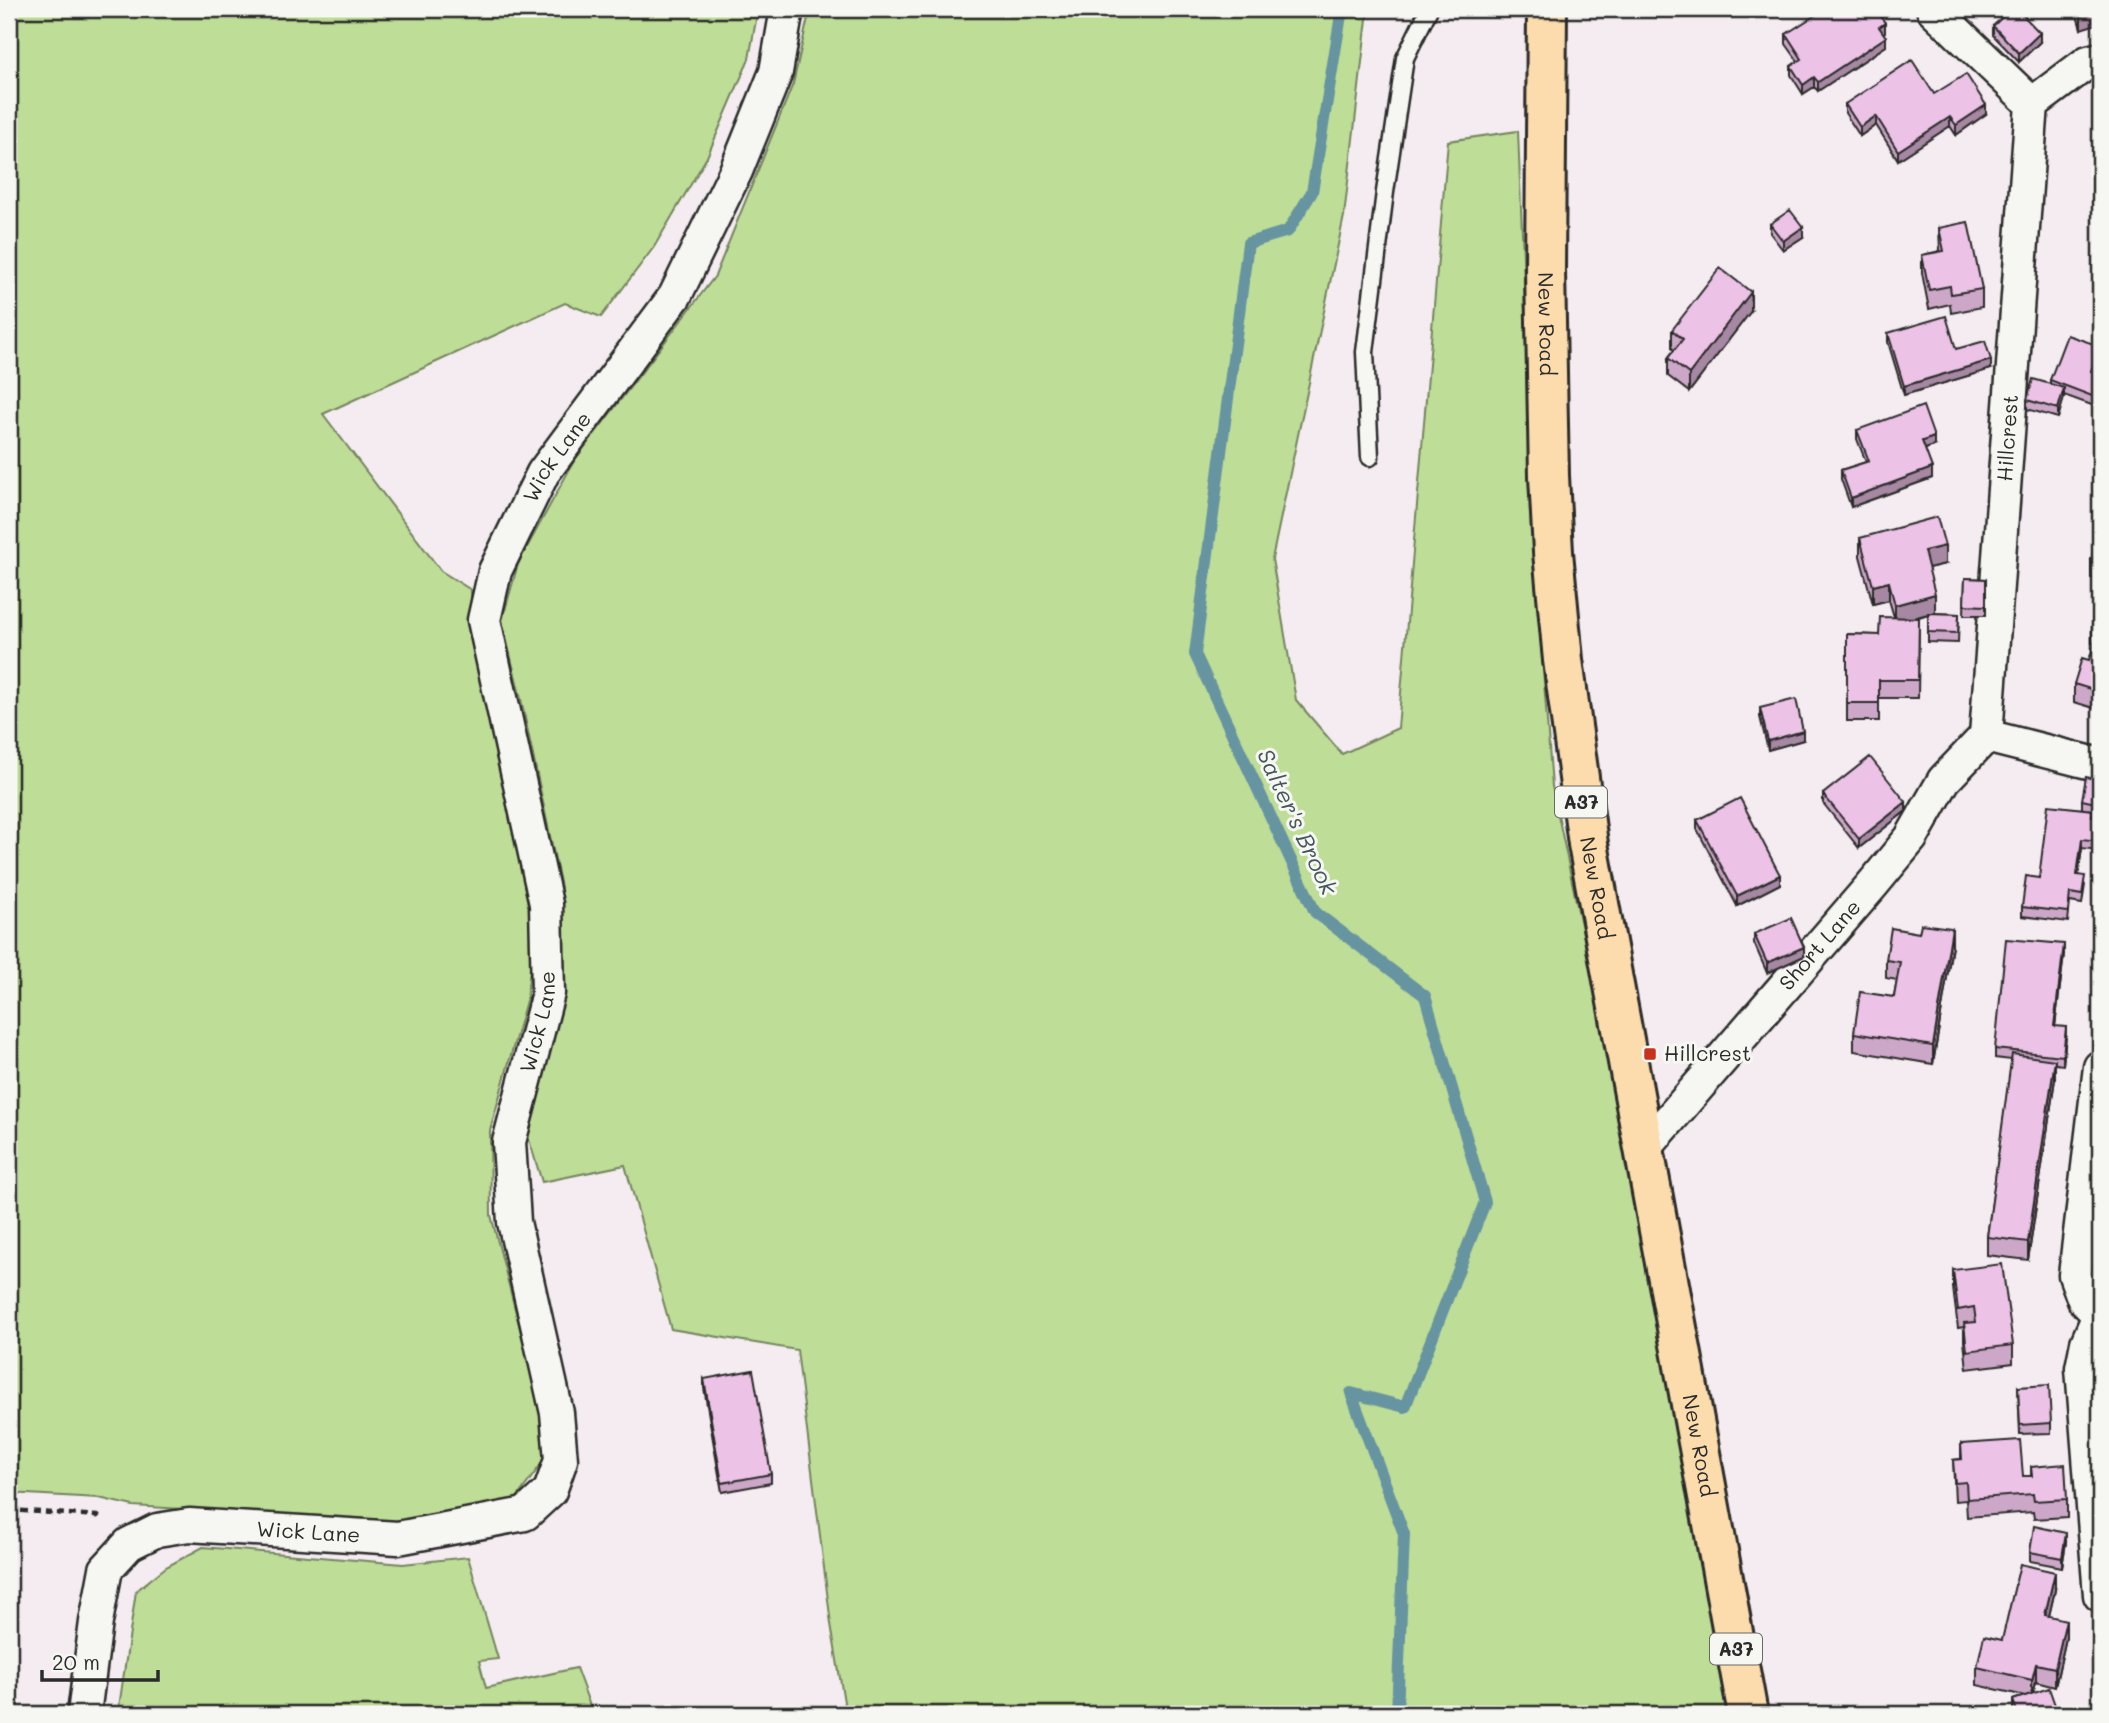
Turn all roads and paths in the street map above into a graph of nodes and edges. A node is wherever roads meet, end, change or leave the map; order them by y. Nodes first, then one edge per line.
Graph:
1 (787, 9) edge
2 (1429, 9) edge
3 (1547, 9) edge
4 (1933, 9) edge
5 (2100, 59) edge
6 (2032, 104) junction
7 (1370, 457) dead end
8 (1986, 736) junction
9 (2100, 765) edge
10 (2100, 1067) edge
11 (1645, 1148) junction
12 (2100, 1316) edge
13 (9, 1510) edge
14 (129, 1544) junction
15 (2100, 1595) edge
16 (84, 1714) edge
17 (1748, 1714) edge

1 - 14 street, Wick Lane
2 - 7 lane
3 - 11 highway, New Road / A37
4 - 6 street
5 - 6 street
6 - 8 street, Hillcrest
8 - 9 street
8 - 11 street, Short Lane
10 - 12 street
11 - 17 highway, New Road / A37
12 - 15 street
13 - 14 path
14 - 16 street, Wick Lane

